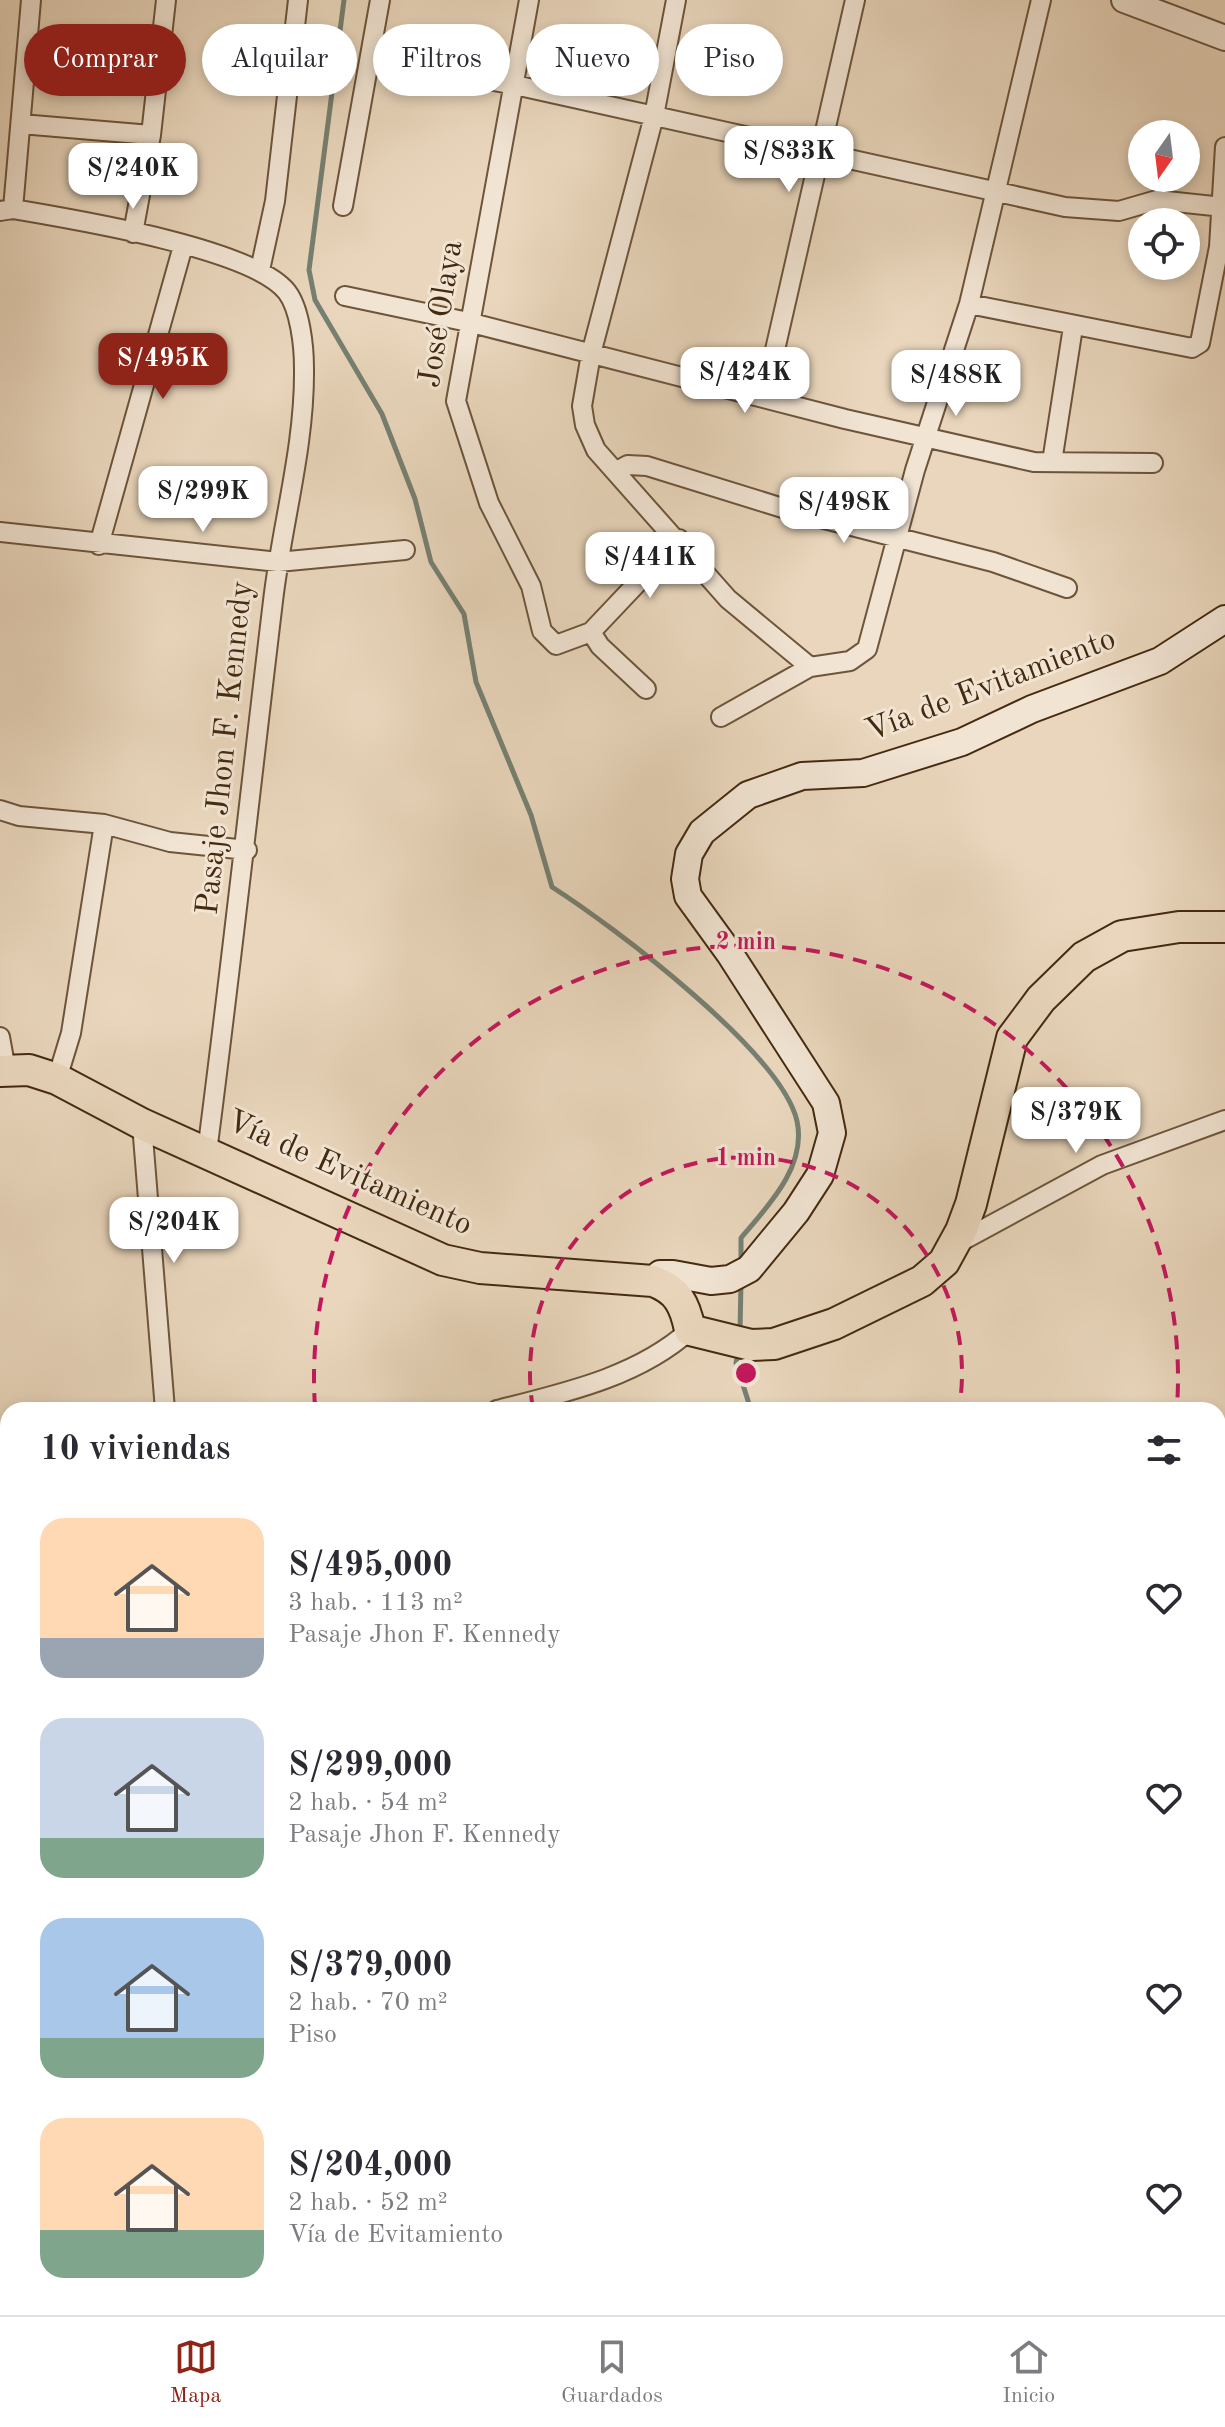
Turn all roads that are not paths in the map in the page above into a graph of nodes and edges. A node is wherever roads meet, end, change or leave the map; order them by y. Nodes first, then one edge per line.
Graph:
1 (31, 0) edge
2 (166, 0) edge
3 (298, 0) edge
4 (380, 0) edge
5 (529, 0) edge
6 (676, 0) edge
7 (855, 0) edge
8 (1041, 0) edge
9 (1124, 0) edge
10 (1225, 38) edge
11 (370, 57) junction
12 (515, 85) junction
13 (654, 116) junction
14 (21, 124) junction
15 (151, 135) junction
16 (1225, 147) edge
17 (820, 153) junction
18 (997, 194) junction
19 (343, 206) dead end
20 (1223, 207) junction
21 (6, 210) edge
22 (133, 233) junction
23 (183, 246) junction
24 (260, 270) junction
25 (345, 296) dead end
26 (969, 304) junction
27 (468, 322) junction
28 (1073, 327) junction
29 (591, 354) junction
30 (764, 398) junction
31 (928, 436) junction
32 (1052, 462) junction
33 (1153, 463) dead end
34 (617, 471) junction
35 (0, 532) edge
36 (895, 538) junction
37 (679, 539) junction
38 (99, 545) junction
39 (405, 550) dead end
40 (278, 562) junction
41 (1067, 588) dead end
42 (1225, 619) edge
43 (591, 632) junction
44 (810, 667) junction
45 (646, 689) dead end
46 (721, 717) dead end
47 (0, 810) edge
48 (104, 824) junction
49 (247, 850) junction
50 (1225, 927) edge
51 (0, 1037) edge
52 (3, 1071) edge
53 (57, 1079) junction
54 (1225, 1120) edge
55 (142, 1124) junction
56 (207, 1152) junction
57 (954, 1246) junction
58 (653, 1281) junction
59 (690, 1330) junction
60 (164, 1402) edge
61 (526, 1402) edge

1 - 14 street
2 - 15 street
3 - 24 street
4 - 11 street
5 - 12 street, José Olaya
6 - 13 street
7 - 17 street
8 - 18 street
9 - 10 street
11 - 12 street
11 - 19 street
12 - 13 street
12 - 27 street, José Olaya
13 - 17 street
13 - 29 street
14 - 15 street
14 - 21 street
15 - 22 street
16 - 20 street
17 - 18 street
17 - 30 street
18 - 20 street
18 - 26 street
20 - 28 street
21 - 22 street
22 - 23 street
23 - 24 street
23 - 38 street
24 - 40 street, Pasaje Jhon F. Kennedy
25 - 27 street
26 - 28 street
26 - 31 street
27 - 29 street
27 - 43 street, José Olaya
28 - 32 street
29 - 30 street
29 - 34 street
30 - 31 street
31 - 32 street
31 - 36 street
32 - 33 street
34 - 36 street
34 - 37 street
35 - 38 street
36 - 41 street
36 - 44 street
37 - 43 street
37 - 44 street
38 - 40 street
39 - 40 street
40 - 49 street, Pasaje Jhon F. Kennedy
42 - 58 main road, Vía de Evitamiento
43 - 45 street
44 - 46 street
47 - 48 street
48 - 49 street
48 - 53 street
49 - 56 street, Pasaje Jhon F. Kennedy
50 - 57 main road
51 - 52 street
52 - 53 main road, Vía de Evitamiento
53 - 55 main road, Vía de Evitamiento
54 - 57 street
55 - 56 main road, Vía de Evitamiento
55 - 60 street
56 - 58 main road, Vía de Evitamiento
57 - 59 main road
58 - 59 main road
59 - 61 street

